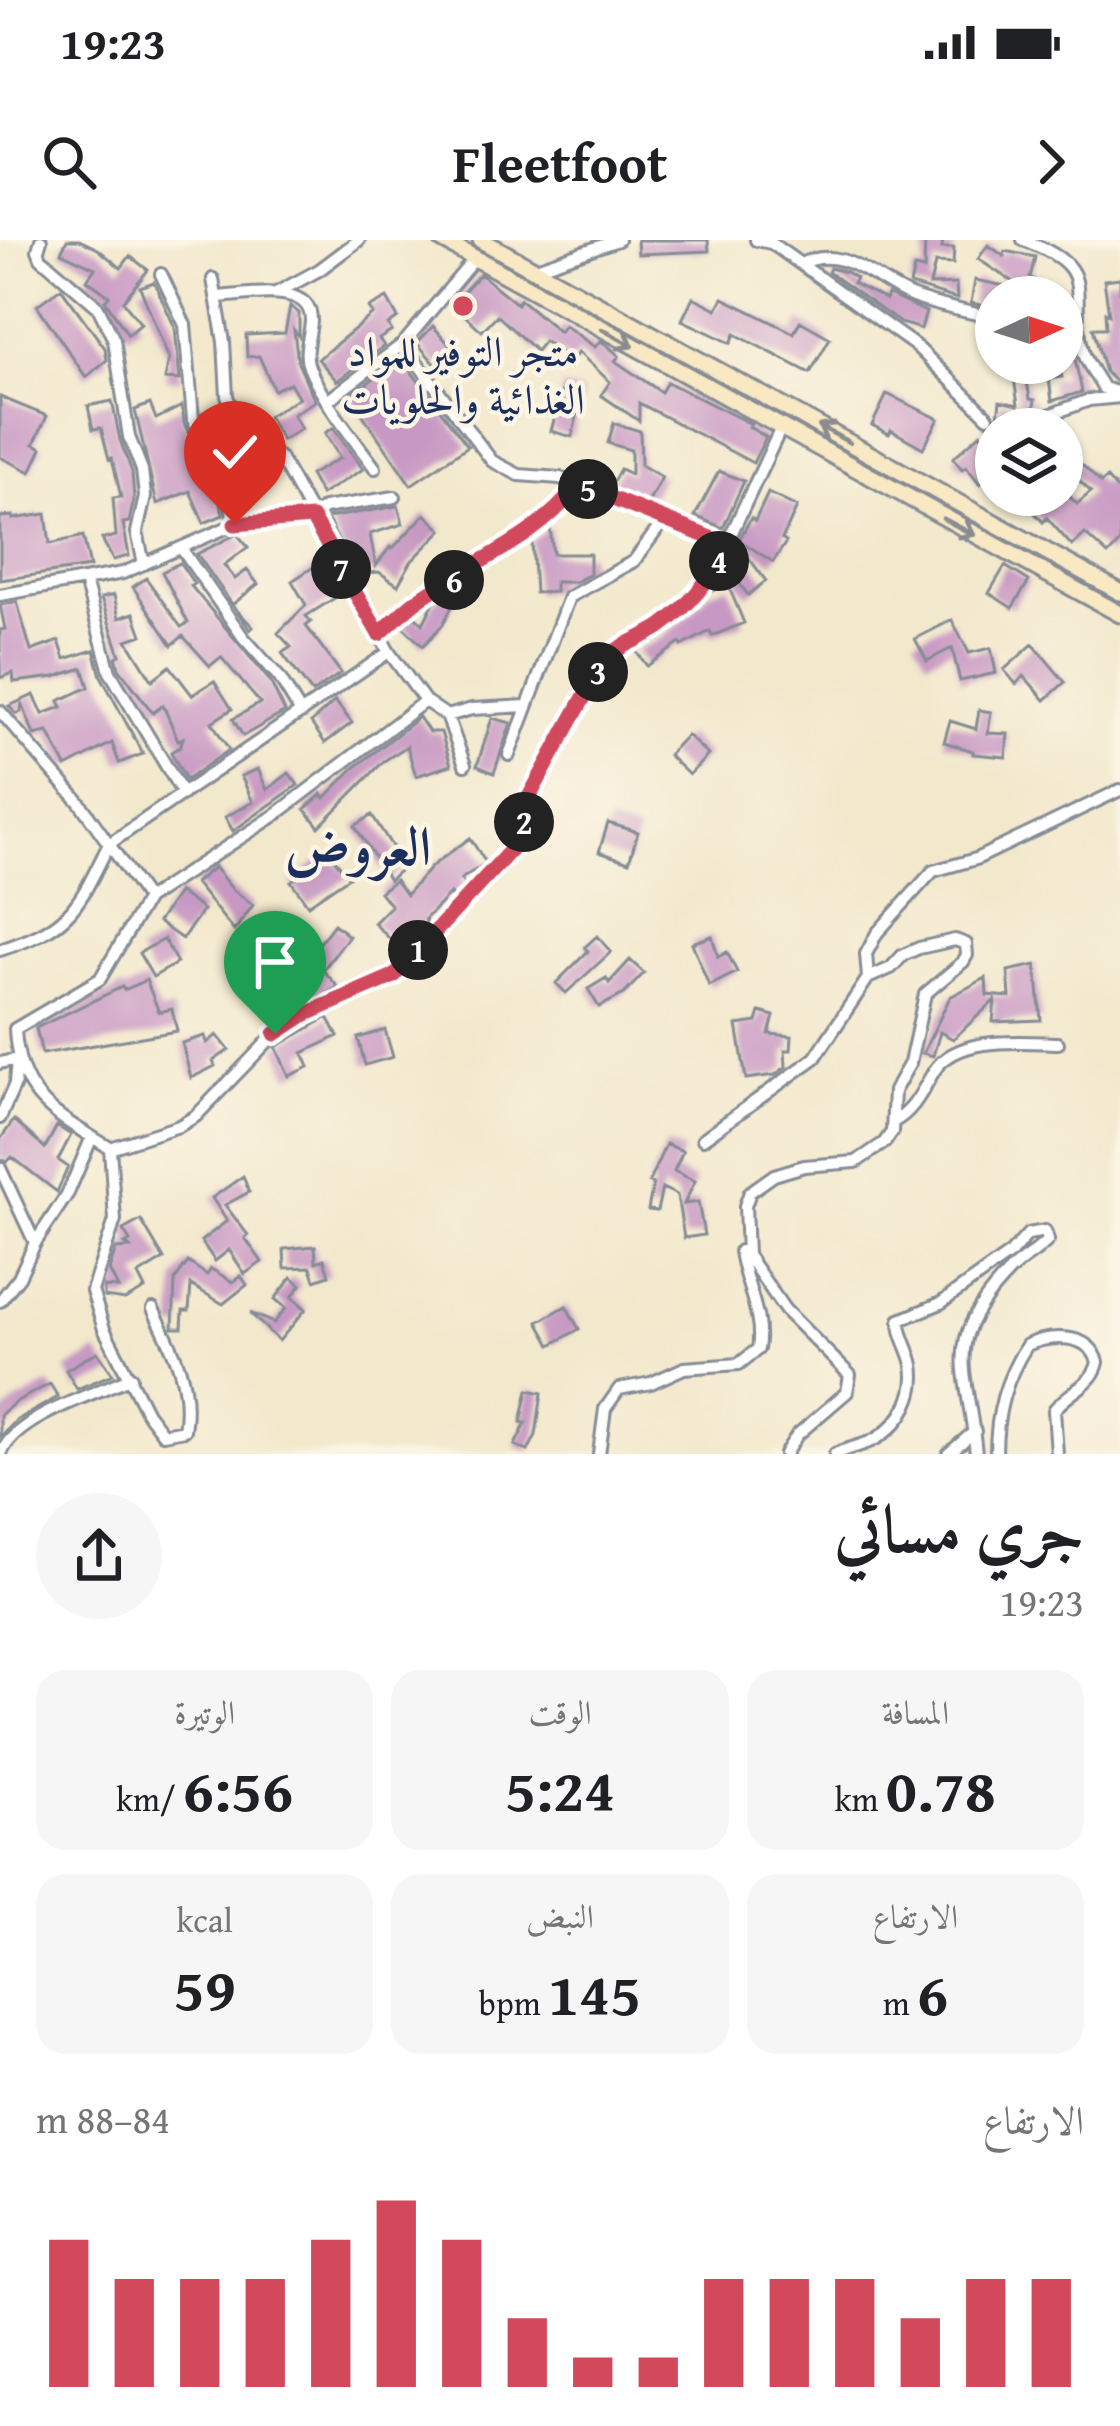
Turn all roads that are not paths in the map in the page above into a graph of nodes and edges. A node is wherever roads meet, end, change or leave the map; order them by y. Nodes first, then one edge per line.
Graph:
1 (41, 240) edge
2 (359, 240) edge
3 (442, 240) edge
4 (481, 240) edge
5 (618, 240) edge
6 (756, 240) edge
7 (1023, 240) edge
8 (1054, 245) edge
9 (475, 258) junction
10 (801, 264) junction
11 (533, 269) junction
12 (161, 274) dead end
13 (550, 278) junction
14 (213, 279) dead end
15 (271, 295) junction
16 (541, 296) junction
17 (217, 297) junction
18 (975, 313) edge
19 (403, 344) junction
20 (1120, 395) edge
21 (327, 401) junction
22 (979, 408) edge
23 (1068, 408) edge
24 (780, 430) junction
25 (375, 467) dead end
26 (910, 476) junction
27 (578, 485) junction
28 (901, 495) junction
29 (394, 497) dead end
30 (312, 518) junction
31 (664, 519) junction
32 (235, 524) junction
33 (728, 545) junction
34 (181, 548) junction
35 (144, 564) junction
36 (85, 581) junction
37 (1120, 592) edge
38 (0, 595) edge
39 (1120, 614) edge
40 (379, 634) junction
41 (389, 652) junction
42 (425, 701) junction
43 (526, 706) junction
44 (0, 711) edge
45 (301, 713) junction
46 (447, 716) junction
47 (509, 755) dead end
48 (465, 765) dead end
49 (1120, 790) edge
50 (183, 794) junction
51 (109, 844) junction
52 (147, 899) junction
53 (0, 950) edge
54 (868, 978) junction
55 (1058, 1043) dead end
56 (16, 1059) junction
57 (0, 1063) edge
58 (0, 1118) edge
59 (893, 1122) junction
60 (92, 1137) junction
61 (703, 1139) dead end
62 (110, 1148) junction
63 (0, 1168) edge
64 (34, 1243) junction
65 (743, 1243) junction
66 (0, 1301) edge
67 (153, 1309) dead end
68 (131, 1377) junction
69 (975, 1431) junction
70 (1, 1454) edge
71 (599, 1454) edge
72 (785, 1454) edge
73 (835, 1454) edge
74 (948, 1454) edge
75 (976, 1454) edge
76 (996, 1454) edge
77 (1058, 1454) edge

1 - 35 street
2 - 15 street
3 - 9 main road
4 - 11 main road
5 - 11 street
6 - 10 street
7 - 8 street
8 - 20 street
9 - 16 main road
9 - 19 street
10 - 18 street
10 - 22 street
11 - 13 main road
12 - 32 street
13 - 16 main road
26 -> 13 main road
14 - 17 street
15 - 17 street
15 - 21 street
16 -> 24 main road
17 - 30 street
19 - 21 street
19 - 27 street
20 - 23 street
21 - 25 street
24 - 28 main road
24 - 33 street
26 - 28 main road
26 - 37 main road
27 - 31 street
27 - 40 street
28 -> 39 main road
29 - 30 street
30 - 32 street
30 - 40 street
31 - 33 street
31 - 43 street
32 - 34 street
33 - 62 street
34 - 35 street
34 - 45 street
35 - 36 street
36 - 38 street
36 - 50 street
40 - 41 street
41 - 42 street
41 - 45 street
42 - 46 street
42 - 52 street
43 - 46 street
43 - 47 street
44 - 51 street
45 - 50 street
46 - 48 street
49 - 54 street
50 - 51 street
51 - 52 street
51 - 53 street
52 - 56 street
54 - 59 street
54 - 61 street
55 - 59 street
56 - 57 street
56 - 58 street
56 - 60 street
59 - 65 street
60 - 62 street
60 - 64 street
62 - 68 street
63 - 64 street
64 - 66 street
65 - 71 street
65 - 72 street
67 - 68 street
68 - 70 street
69 - 73 street
69 - 74 street
69 - 75 street
76 - 77 street

